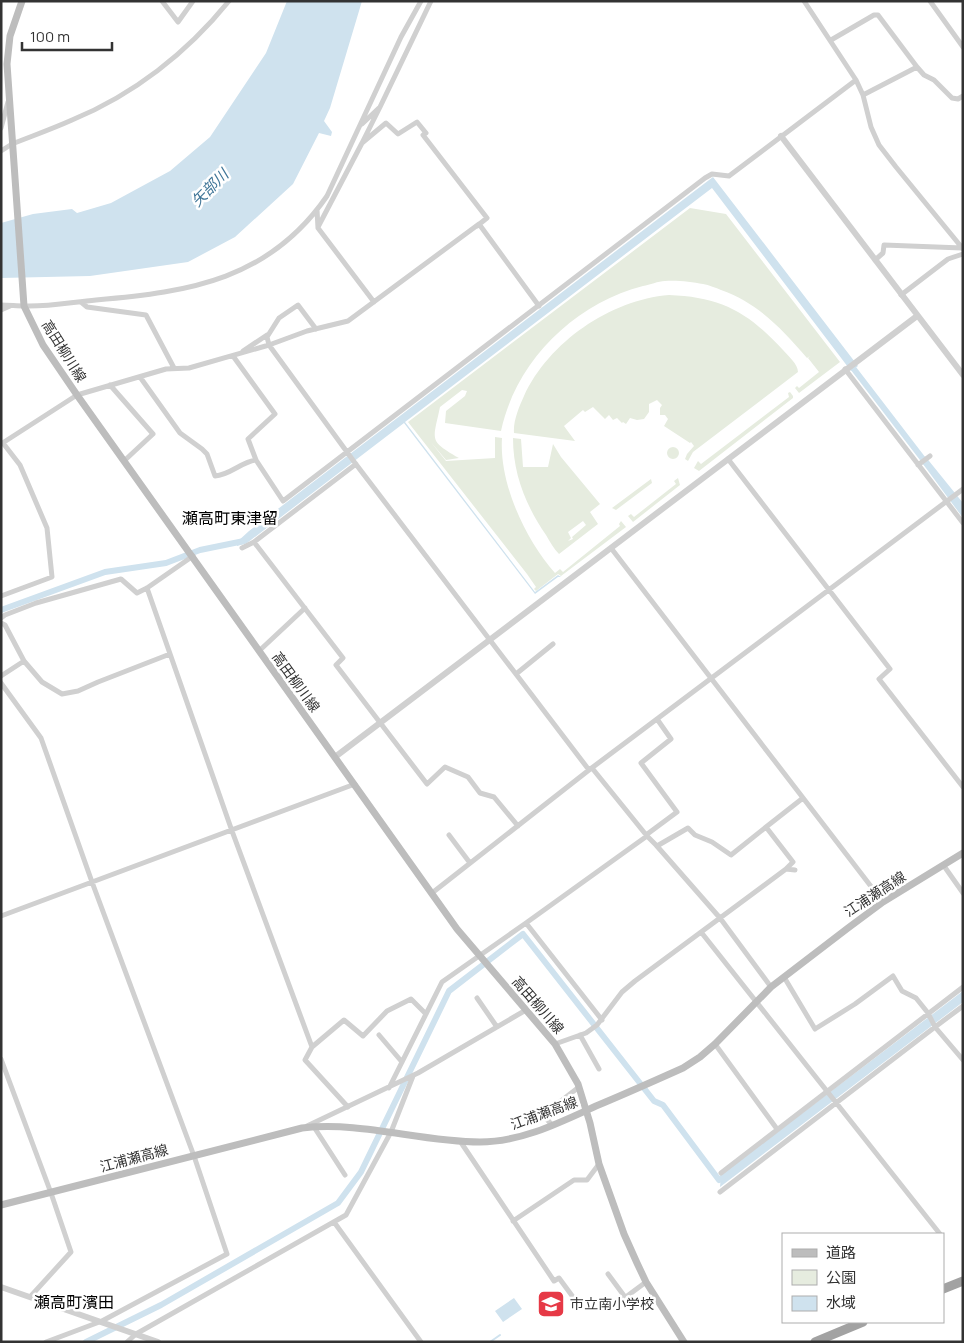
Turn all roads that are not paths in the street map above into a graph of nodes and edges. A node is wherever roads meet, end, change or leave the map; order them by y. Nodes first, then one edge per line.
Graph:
1 (22, 1) edge
2 (162, 1) edge
3 (193, 1) edge
4 (229, 1) edge
5 (421, 1) edge
6 (431, 1) edge
7 (804, 1) edge
8 (930, 1) edge
9 (831, 40) junction
10 (963, 47) edge
11 (917, 67) junction
12 (856, 80) junction
13 (863, 95) junction
14 (963, 96) edge
15 (9, 99) junction
16 (380, 107) junction
17 (1, 128) edge
18 (359, 128) junction
19 (781, 136) junction
20 (362, 143) junction
21 (12, 144) junction
22 (1, 151) edge
23 (318, 209) junction
24 (476, 226) junction
25 (318, 228) junction
26 (962, 248) edge
27 (963, 254) edge
28 (875, 260) junction
29 (902, 295) junction
30 (81, 302) junction
31 (374, 302) junction
32 (24, 304) junction
33 (1, 305) edge
34 (13, 305) junction
35 (539, 306) junction
36 (1, 310) edge
37 (917, 316) junction
38 (316, 329) junction
39 (268, 335) junction
40 (269, 345) junction
41 (235, 355) junction
42 (174, 368) junction
43 (846, 369) junction
44 (963, 375) edge
45 (140, 377) junction
46 (110, 385) junction
47 (76, 395) junction
48 (2, 443) edge
49 (346, 452) junction
50 (928, 457) dead end
51 (728, 459) junction
52 (256, 460) junction
53 (124, 461) junction
54 (920, 463) junction
55 (355, 464) junction
56 (963, 489) edge
57 (947, 501) junction
58 (963, 523) edge
59 (254, 542) junction
60 (242, 548) dead end
61 (611, 548) junction
62 (193, 556) junction
63 (147, 588) junction
64 (829, 590) junction
65 (1, 596) edge
66 (305, 608) junction
67 (2, 615) edge
68 (3, 625) edge
69 (490, 640) junction
70 (553, 644) dead end
71 (259, 651) junction
72 (170, 654) junction
73 (24, 662) junction
74 (516, 674) junction
75 (1, 676) edge
76 (712, 678) junction
77 (1, 683) edge
78 (657, 719) junction
79 (380, 723) junction
80 (335, 757) junction
81 (591, 769) junction
82 (356, 784) junction
83 (963, 787) edge
84 (803, 798) junction
85 (518, 826) junction
86 (766, 827) junction
87 (232, 831) junction
88 (449, 835) dead end
89 (647, 835) junction
90 (657, 845) junction
91 (963, 853) edge
92 (470, 863) junction
93 (944, 866) junction
94 (786, 869) junction
95 (794, 870) dead end
96 (92, 882) junction
97 (963, 892) edge
98 (432, 893) junction
99 (883, 902) junction
100 (1, 916) edge
101 (720, 918) junction
102 (526, 923) junction
103 (701, 932) junction
104 (480, 956) junction
105 (784, 977) junction
106 (771, 987) junction
107 (963, 987) edge
108 (477, 998) dead end
109 (757, 1001) junction
110 (963, 1006) edge
111 (526, 1010) junction
112 (928, 1013) junction
113 (426, 1014) junction
114 (603, 1019) junction
115 (497, 1027) junction
116 (935, 1027) junction
117 (379, 1035) dead end
118 (580, 1035) junction
119 (555, 1044) junction
120 (714, 1044) junction
121 (312, 1047) junction
122 (1, 1059) edge
123 (963, 1060) edge
124 (402, 1062) junction
125 (599, 1069) dead end
126 (416, 1074) junction
127 (391, 1086) junction
128 (579, 1087) junction
129 (827, 1090) junction
130 (836, 1103) junction
131 (348, 1107) junction
132 (586, 1111) junction
133 (552, 1125) junction
134 (314, 1127) junction
135 (302, 1128) junction
136 (777, 1129) junction
137 (389, 1131) junction
138 (460, 1141) junction
139 (194, 1156) junction
140 (599, 1164) junction
141 (721, 1173) dead end
142 (345, 1175) dead end
143 (720, 1192) dead end
144 (51, 1193) junction
145 (1, 1205) edge
146 (513, 1221) junction
147 (334, 1222) junction
148 (939, 1233) edge
149 (608, 1274) dead end
150 (963, 1281) edge
151 (646, 1282) junction
152 (1, 1287) edge
153 (944, 1289) edge
154 (30, 1297) junction
155 (573, 1297) dead end
156 (625, 1297) junction
157 (612, 1308) dead end
158 (104, 1322) junction
159 (861, 1323) edge
160 (134, 1333) junction
161 (46, 1342) edge
162 (127, 1342) edge
163 (142, 1342) edge
164 (158, 1342) edge
165 (422, 1342) edge
166 (684, 1342) edge
167 (815, 1342) edge

1 - 15 main road, 高田柳川線
2 - 3 street
4 - 21 street
5 - 18 street
6 - 16 street
7 - 9 street
8 - 10 street
9 - 11 street
9 - 12 street
11 - 13 street
11 - 14 street
12 - 13 street
12 - 19 street
13 - 26 street
15 - 17 street
15 - 21 main road, 高田柳川線
16 - 18 street
16 - 20 street
18 - 23 street
19 - 28 street
19 - 35 street
20 - 24 street
20 - 25 street
21 - 22 street
21 - 32 main road, 高田柳川線
23 - 25 street
23 - 30 street
24 - 31 street
24 - 35 street
25 - 31 street
26 - 28 street
27 - 29 street
28 - 29 street
29 - 37 street
30 - 32 street
30 - 42 street
31 - 38 street
32 - 34 street
32 - 47 main road, 高田柳川線
33 - 34 street
34 - 36 street
35 - 49 street
37 - 43 street
37 - 44 street
38 - 39 street
38 - 40 street
39 - 40 street
39 - 41 street
40 - 41 street
40 - 49 street
41 - 42 street
41 - 52 street
42 - 45 street
43 - 51 street
43 - 54 street
45 - 46 street
45 - 52 street
46 - 47 street
46 - 53 street
47 - 48 street
47 - 53 main road, 高田柳川線
48 - 65 street
49 - 52 street
49 - 55 street
50 - 54 street
51 - 61 street
51 - 64 street
53 - 62 main road, 高田柳川線
54 - 57 street
55 - 59 street
55 - 69 street
56 - 57 street
57 - 58 street
57 - 64 street
59 - 60 street
59 - 66 street
61 - 69 street
61 - 76 street
62 - 63 street
62 - 71 main road, 高田柳川線
63 - 67 street
63 - 72 street
64 - 76 street
64 - 83 street
66 - 71 street
66 - 79 street
68 - 73 street
69 - 74 street
69 - 79 street
70 - 74 street
71 - 80 main road, 高田柳川線
72 - 73 street
72 - 87 street
73 - 75 street
74 - 81 street
76 - 78 street
76 - 84 street
77 - 96 street
78 - 81 street
78 - 89 street
79 - 80 street
79 - 85 street
80 - 82 main road, 高田柳川線
81 - 85 street
81 - 89 street
82 - 87 street
82 - 98 main road, 高田柳川線
84 - 86 street
84 - 99 street
85 - 92 street
86 - 90 street
86 - 94 street
87 - 96 street
87 - 121 street
88 - 92 street
89 - 90 street
89 - 102 street
90 - 101 street
91 - 93 main road, 江浦瀬高線
92 - 98 street
93 - 97 street
93 - 99 main road, 江浦瀬高線
94 - 95 street
94 - 101 street
96 - 100 street
96 - 139 street
98 - 104 main road, 高田柳川線
99 - 105 main road, 江浦瀬高線
101 - 103 street
101 - 106 street
102 - 104 street
102 - 114 street
103 - 109 street
103 - 114 street
104 - 111 main road, 高田柳川線
104 - 113 street
105 - 106 main road, 江浦瀬高線
105 - 112 street
106 - 109 main road, 江浦瀬高線
107 - 112 street
108 - 115 street
109 - 120 main road, 江浦瀬高線
109 - 129 street
110 - 116 street
111 - 115 street
111 - 119 main road, 高田柳川線
112 - 116 street
112 - 129 street
113 - 121 street
113 - 124 street
114 - 118 street
115 - 126 street
116 - 123 street
116 - 130 street
117 - 124 street
118 - 119 street
118 - 125 street
119 - 128 main road, 高田柳川線
120 - 132 main road, 江浦瀬高線
120 - 136 street
121 - 131 street
122 - 144 street
124 - 127 street
126 - 127 street
126 - 137 street
127 - 131 street
128 - 132 main road, 高田柳川線
128 - 133 street
129 - 130 street
129 - 136 street
130 - 143 street
130 - 148 street
131 - 135 street
132 - 133 main road, 江浦瀬高線
132 - 140 main road, 高田柳川線
133 - 138 main road, 江浦瀬高線
134 - 135 main road, 江浦瀬高線
134 - 137 main road, 江浦瀬高線
134 - 142 street
135 - 139 main road, 江浦瀬高線
136 - 141 street
137 - 138 main road, 江浦瀬高線
137 - 147 street
138 - 146 street
139 - 144 main road, 江浦瀬高線
139 - 158 street
140 - 146 street
140 - 151 main road, 高田柳川線
144 - 145 main road, 江浦瀬高線
144 - 154 street
146 - 155 street
147 - 160 street
147 - 165 street
149 - 156 street
150 - 153 highway
151 - 156 street
151 - 166 main road, 高田柳川線
152 - 154 street
154 - 158 street
156 - 157 street
158 - 160 street
158 - 161 street
159 - 167 highway
160 - 162 street
160 - 163 street
160 - 164 street

